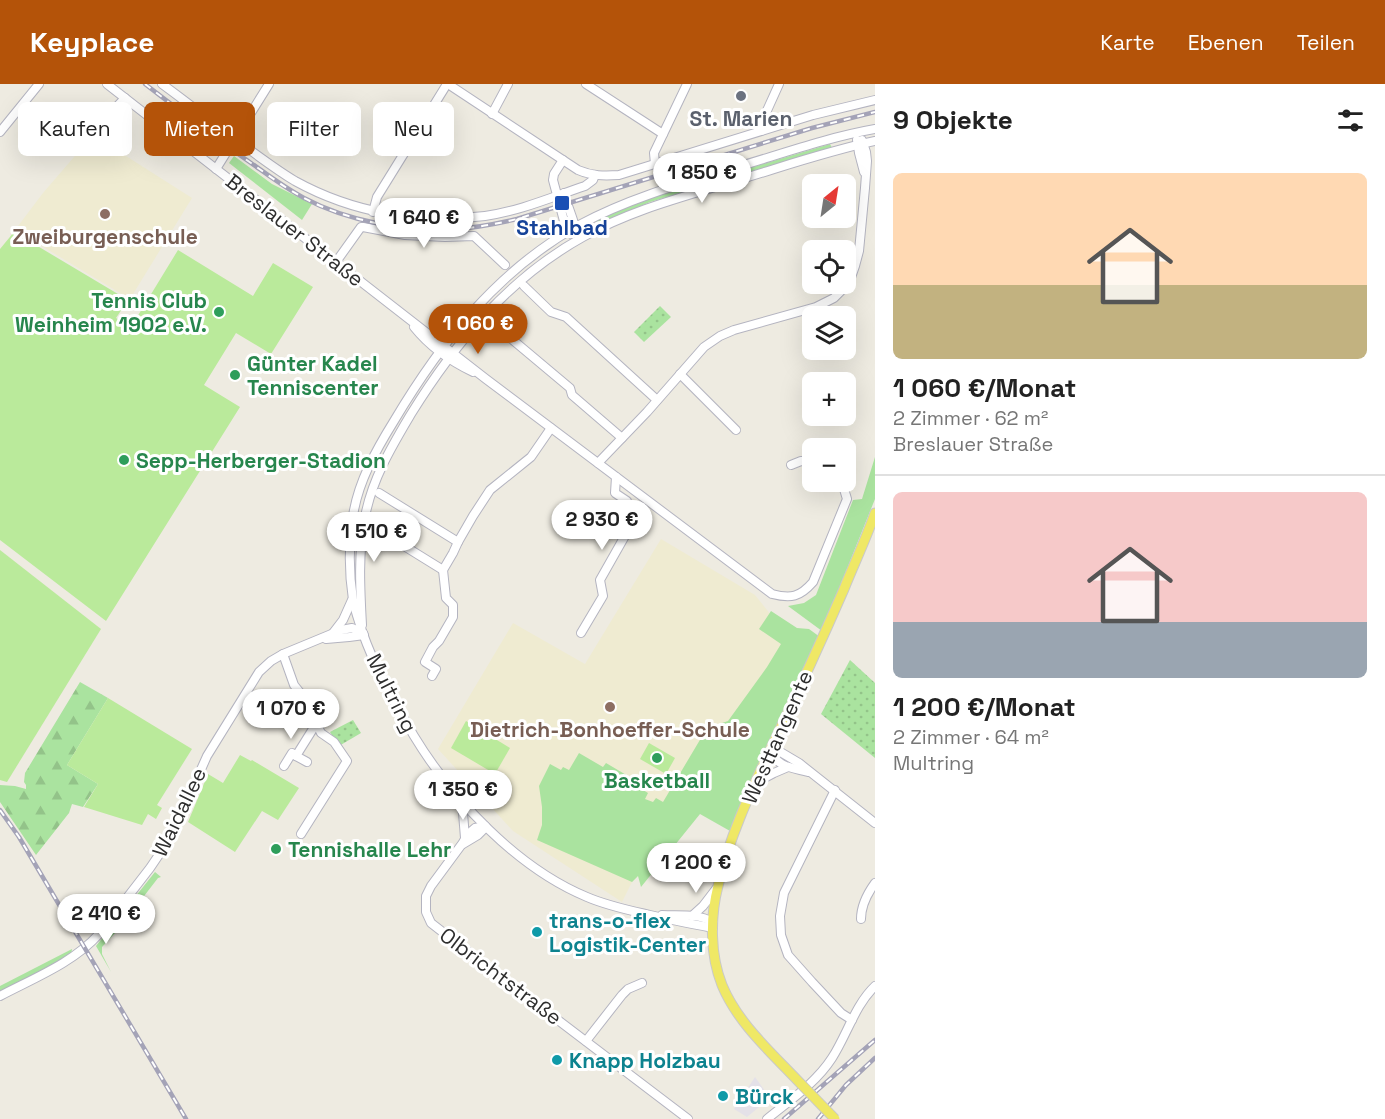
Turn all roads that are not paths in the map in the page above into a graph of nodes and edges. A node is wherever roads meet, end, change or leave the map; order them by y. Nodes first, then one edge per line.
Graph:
1 (39, 84) edge
2 (107, 84) edge
3 (162, 84) edge
4 (269, 84) edge
5 (447, 84) edge
6 (508, 84) edge
7 (586, 84) edge
8 (687, 84) edge
9 (779, 84) edge
10 (597, 87) edge
11 (125, 98) junction
12 (875, 100) edge
13 (121, 102) edge
14 (186, 102) edge
15 (255, 107) edge
16 (492, 114) junction
17 (875, 129) edge
18 (761, 130) junction
19 (0, 131) edge
20 (858, 132) junction
21 (663, 134) junction
22 (875, 141) edge
23 (861, 144) junction
24 (255, 154) edge
25 (224, 156) edge
26 (563, 160) junction
27 (655, 164) junction
28 (216, 169) junction
29 (595, 175) junction
30 (560, 194) junction
31 (373, 212) junction
32 (575, 233) junction
33 (336, 262) junction
34 (505, 265) dead end
35 (524, 286) dead end
36 (489, 320) dead end
37 (441, 348) junction
38 (450, 356) junction
39 (680, 374) junction
40 (657, 400) junction
41 (551, 428) junction
42 (736, 430) dead end
43 (622, 438) junction
44 (802, 462) edge
45 (598, 463) junction
46 (790, 465) dead end
47 (616, 477) junction
48 (845, 492) edge
49 (380, 493) dead end
50 (874, 516) edge
51 (458, 542) junction
52 (401, 544) dead end
53 (443, 570) junction
54 (353, 598) junction
55 (333, 633) junction
56 (581, 633) dead end
57 (363, 634) junction
58 (321, 639) junction
59 (283, 654) junction
60 (432, 676) dead end
61 (316, 724) junction
62 (771, 749) junction
63 (296, 756) junction
64 (307, 762) dead end
65 (284, 766) dead end
66 (788, 767) junction
67 (813, 774) junction
68 (755, 783) junction
69 (835, 790) junction
70 (458, 795) junction
71 (875, 823) edge
72 (486, 826) junction
73 (301, 834) dead end
74 (463, 842) junction
75 (875, 883) edge
76 (717, 888) junction
77 (651, 915) junction
78 (692, 916) junction
79 (861, 919) dead end
80 (713, 925) junction
81 (642, 983) dead end
82 (875, 986) edge
83 (0, 996) edge
84 (852, 1020) junction
85 (586, 1041) junction
86 (688, 1119) edge
87 (767, 1119) edge
88 (835, 1119) edge

1 - 19 street
2 - 11 street, Breslauer Straße
3 - 14 street
4 - 15 street
5 - 16 street
5 - 31 street
6 - 16 street
7 - 10 street
8 - 21 street
9 - 18 street
10 - 21 street
11 - 13 street
11 - 28 street, Breslauer Straße
12 - 18 street
16 - 26 street
17 - 20 street, Multring
18 - 27 street
20 - 23 street
20 - 32 street, Multring
21 - 27 street
22 - 23 street, Multring
23 - 32 street, Multring
23 - 39 street
24 - 31 street
25 - 28 street
26 - 29 street
26 - 30 street
27 - 29 street
28 - 33 street, Breslauer Straße
29 - 30 street
30 - 31 street
30 - 32 street
32 - 37 street, Multring
32 - 38 street, Multring
33 - 34 street
33 - 37 street, Breslauer Straße
35 - 40 street
36 - 43 street
37 - 38 street, Breslauer Straße
37 - 54 street, Multring
38 - 41 street, Breslauer Straße
38 - 57 street, Multring
39 - 40 street
39 - 42 street
40 - 43 street
41 - 45 street, Breslauer Straße
41 - 51 street
43 - 45 street
44 - 46 street
45 - 47 street, Breslauer Straße
47 - 48 street, Breslauer Straße
47 - 56 street
49 - 51 street
50 - 62 main road, Westtangente
51 - 53 street
52 - 53 street
53 - 60 street
54 - 55 street
54 - 57 street, Multring
55 - 57 street, Waidallee
55 - 58 street, Waidallee
57 - 58 street, Waidallee
57 - 70 street, Multring
58 - 59 street, Waidallee
59 - 61 street
59 - 83 street, Waidallee
61 - 63 street
61 - 73 street
62 - 66 street
62 - 67 street
62 - 68 main road, Westtangente
63 - 64 street
63 - 65 street
66 - 67 street
66 - 68 street
67 - 69 street
68 - 76 main road, Westtangente
69 - 71 street
69 - 84 street
70 - 72 street, Multring
70 - 74 street
72 - 74 street, Olbrichtstraße
72 - 77 street, Multring
74 - 85 street, Olbrichtstraße
75 - 79 street
76 - 78 street
76 - 80 main road, Westtangente
77 - 78 street, Multring
77 - 80 street, Multring
78 - 80 street, Multring
80 - 88 main road, Westtangente, bridge
81 - 85 street
82 - 84 street
84 - 87 street
85 - 86 street, Olbrichtstraße

